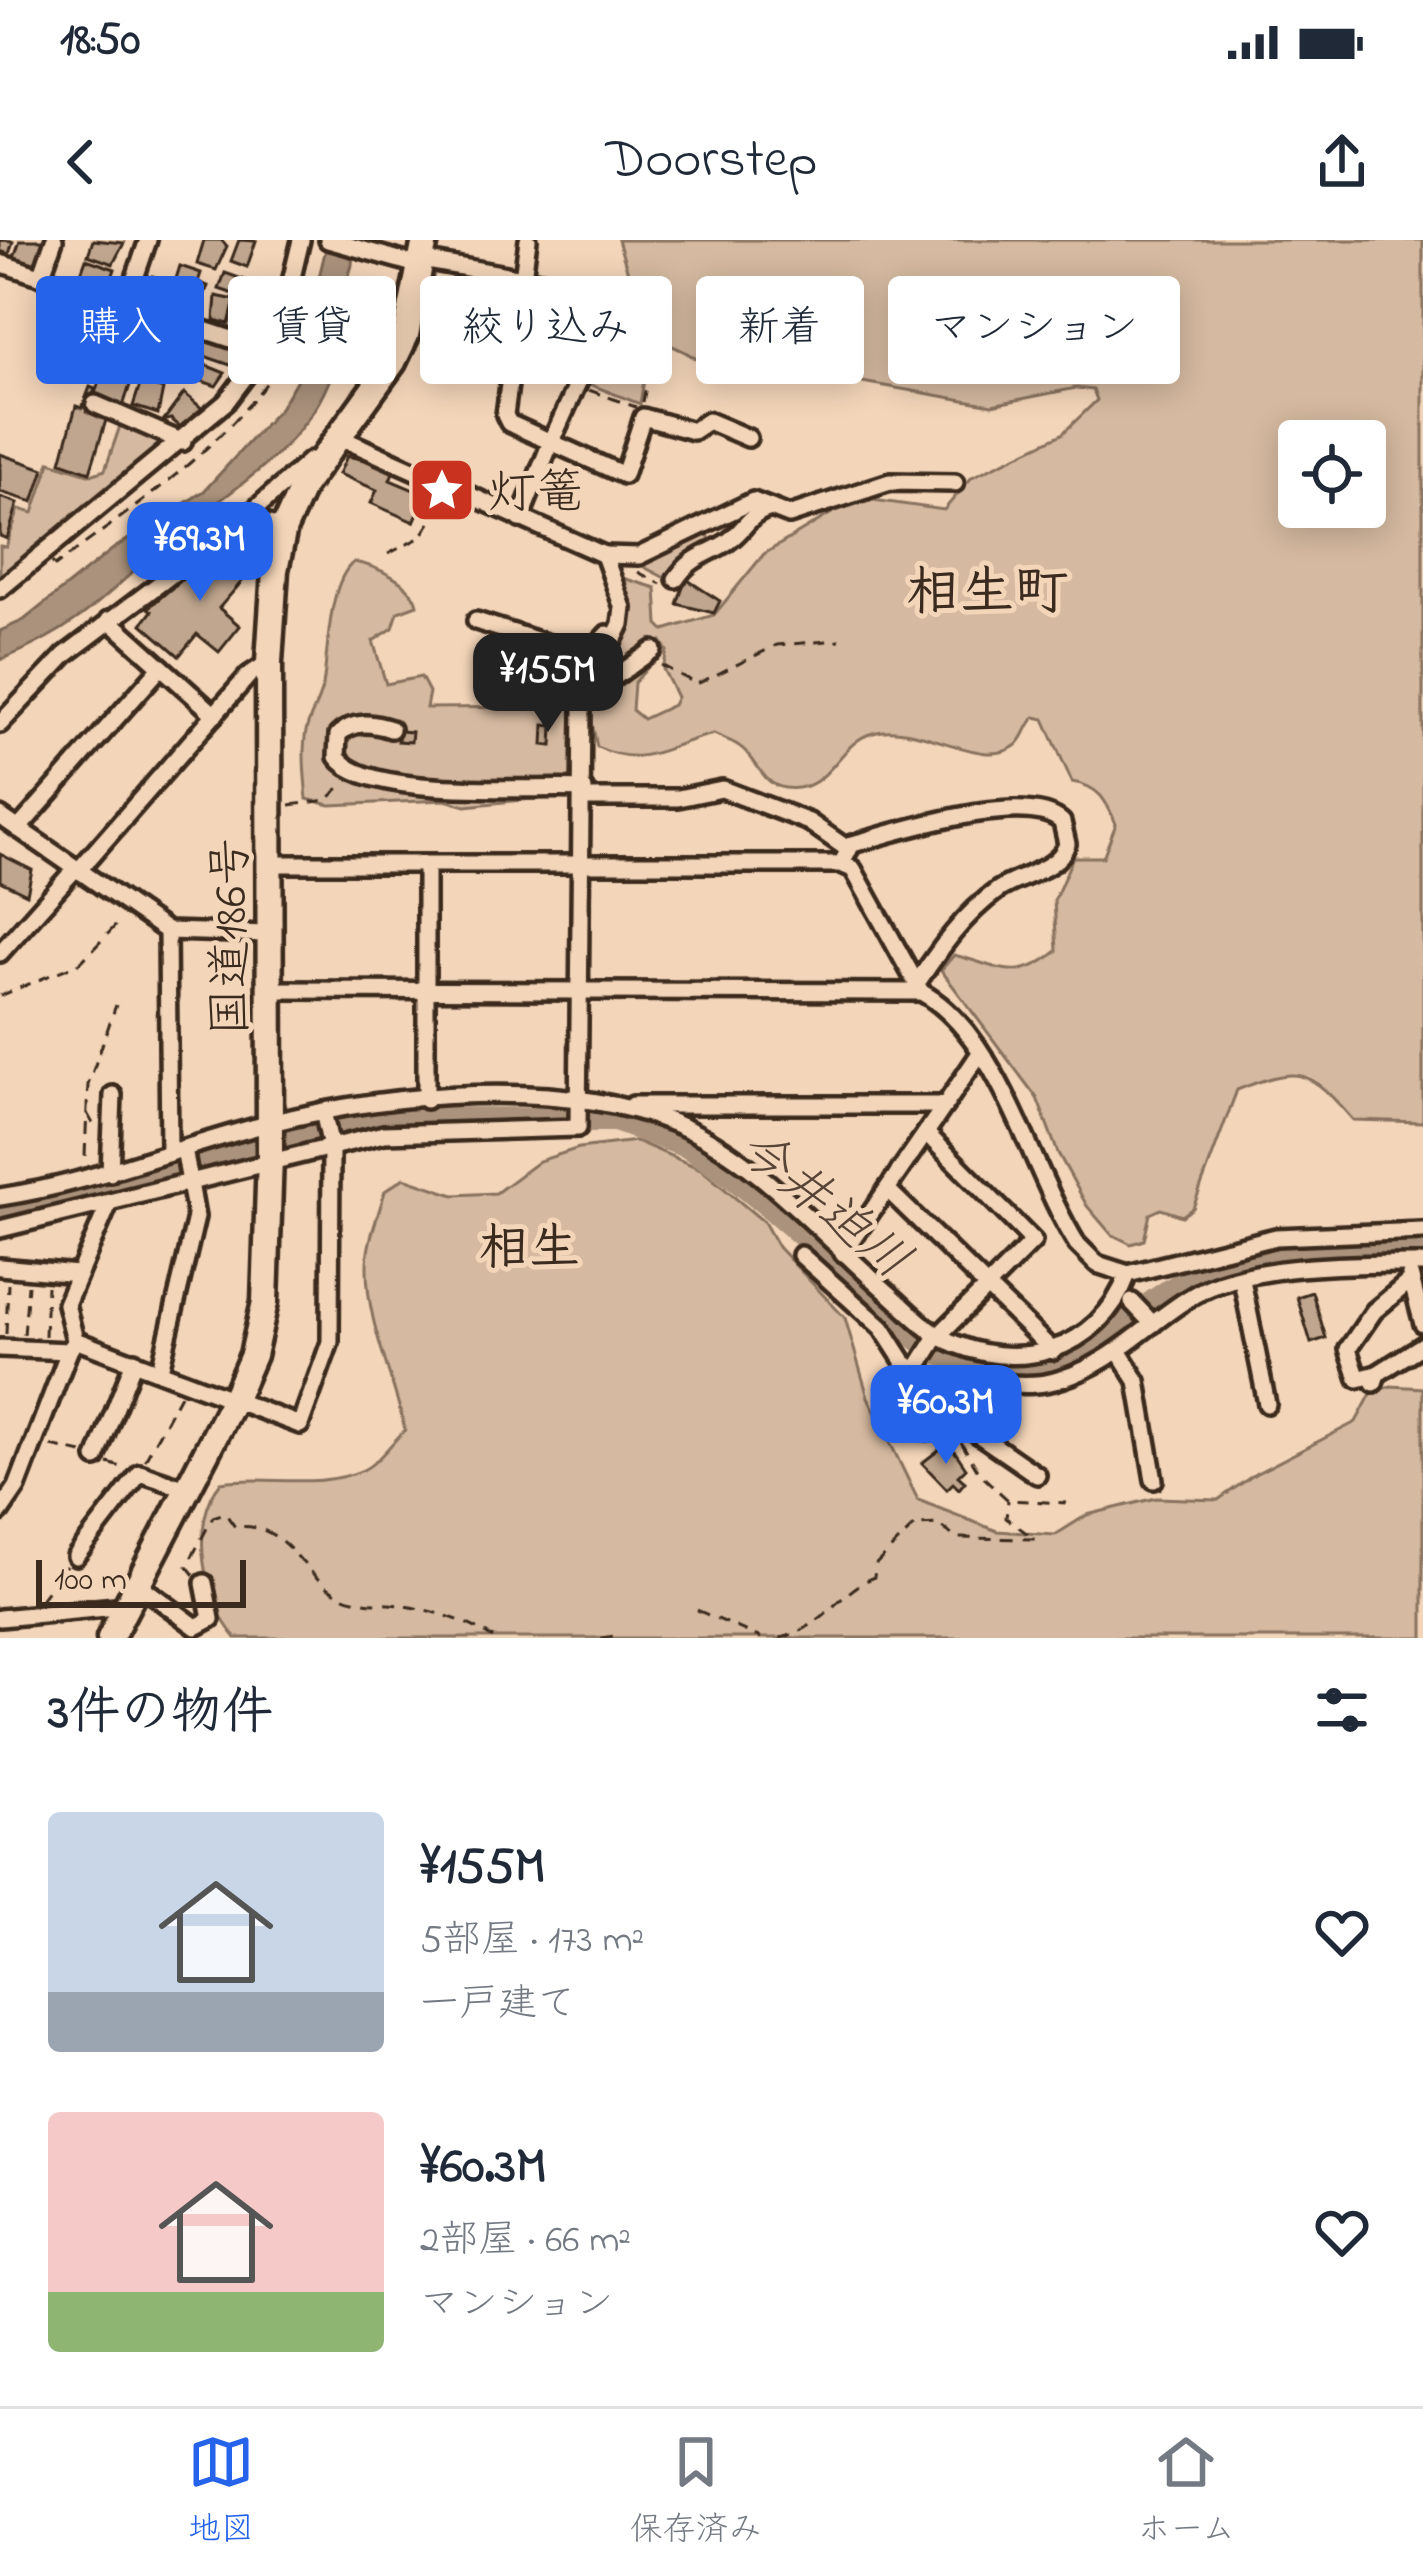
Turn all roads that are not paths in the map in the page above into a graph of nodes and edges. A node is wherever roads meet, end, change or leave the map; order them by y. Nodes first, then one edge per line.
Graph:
1 (54, 240) edge
2 (148, 240) edge
3 (301, 240) edge
4 (328, 240) edge
5 (528, 240) edge
6 (418, 257) edge
7 (0, 263) edge
8 (38, 276) edge
9 (41, 276) edge
10 (136, 276) edge
11 (294, 276) edge
12 (518, 276) edge
13 (523, 276) edge
14 (241, 384) edge
15 (509, 384) edge
16 (578, 384) edge
17 (95, 404) dead end
18 (341, 438) junction
19 (748, 438) dead end
20 (182, 442) junction
21 (551, 442) junction
22 (956, 483) dead end
23 (771, 508) junction
24 (520, 519) junction
25 (236, 526) junction
26 (284, 529) junction
27 (604, 555) junction
28 (676, 579) dead end
29 (0, 590) edge
30 (619, 592) junction
31 (110, 620) junction
32 (476, 621) dead end
33 (653, 650) road end
34 (269, 662) junction
35 (161, 667) junction
36 (584, 699) junction
37 (215, 715) junction
38 (0, 724) edge
39 (391, 729) dead end
40 (584, 794) junction
41 (0, 816) edge
42 (18, 830) junction
43 (845, 857) junction
44 (270, 864) junction
45 (584, 864) junction
46 (426, 866) junction
47 (76, 870) junction
48 (167, 931) junction
49 (269, 934) junction
50 (0, 953) edge
51 (919, 988) junction
52 (427, 989) junction
53 (271, 990) junction
54 (582, 990) junction
55 (980, 1053) junction
56 (113, 1095) dead end
57 (426, 1100) junction
58 (582, 1103) junction
59 (624, 1105) junction
60 (945, 1106) junction
61 (324, 1115) junction
62 (927, 1134) junction
63 (270, 1143) junction
64 (330, 1145) junction
65 (180, 1152) junction
66 (110, 1173) junction
67 (193, 1180) junction
68 (889, 1191) junction
69 (0, 1197) edge
70 (108, 1207) junction
71 (0, 1229) edge
72 (1423, 1231) edge
73 (843, 1253) junction
74 (801, 1255) dead end
75 (5, 1267) edge
76 (1414, 1269) edge
77 (78, 1274) junction
78 (1128, 1274) junction
79 (1242, 1280) junction
80 (987, 1287) junction
81 (1132, 1302) dead end
82 (1151, 1322) junction
83 (1423, 1324) edge
84 (937, 1337) junction
85 (1423, 1345) edge
86 (72, 1346) junction
87 (2, 1348) edge
88 (1053, 1351) junction
89 (1119, 1352) junction
90 (134, 1361) junction
91 (918, 1367) junction
92 (160, 1370) junction
93 (1377, 1374) junction
94 (959, 1385) junction
95 (1360, 1388) dead end
96 (232, 1403) junction
97 (1267, 1404) dead end
98 (957, 1422) junction
99 (926, 1431) dead end
100 (97, 1458) dead end
101 (1036, 1475) dead end
102 (1154, 1480) dead end
103 (187, 1489) junction
104 (0, 1511) edge
105 (76, 1556) road end
106 (204, 1583) road end
107 (132, 1595) junction
108 (0, 1618) edge
109 (110, 1638) edge

1 - 9 street
2 - 10 street
3 - 11 street
4 - 6 street
5 - 13 street
6 - 12 street
6 - 18 highway, 国道186号
7 - 8 street
14 - 20 street
15 - 21 street
16 - 21 street
17 - 20 street
18 - 24 street
18 - 25 street
18 - 26 highway, 国道186号
19 - 21 street
20 - 29 street
21 - 24 street
22 - 23 street
23 - 27 street
23 - 28 street
24 - 27 street
25 - 26 street
25 - 31 street
26 - 34 highway, 国道186号
27 - 30 street
30 - 32 street
30 - 36 street
31 - 35 street
31 - 38 street
33 - 36 street
34 - 37 street
34 - 44 highway, 国道186号
35 - 37 street
35 - 42 street
36 - 40 street
37 - 47 street
39 - 40 street
40 - 43 street
40 - 45 street
41 - 42 street
42 - 47 street
43 - 45 street
43 - 51 street
43 - 51 street
44 - 46 street
44 - 49 highway, 国道186号
45 - 46 street
45 - 54 street
46 - 52 street
47 - 48 street
47 - 50 street
48 - 49 street
48 - 65 street
49 - 53 highway, 国道186号
51 - 54 street
51 - 55 street
52 - 53 street
52 - 54 street
52 - 57 street
53 - 63 highway, 国道186号
54 - 58 street
55 - 60 street
55 - 78 street
56 - 66 street
57 - 58 street
57 - 61 street
58 - 59 street
58 - 64 street
59 - 60 street
59 - 73 street
60 - 62 street
61 - 63 street
61 - 64 street
62 - 68 street
62 - 80 street
63 - 64 street
63 - 65 street
63 - 67 street
63 - 96 highway, 国道186号
64 - 96 street
65 - 66 street
65 - 67 street
66 - 69 street
67 - 70 street
67 - 92 street
68 - 73 street
68 - 80 street
70 - 71 street
70 - 77 street
72 - 78 street
73 - 84 street
74 - 91 street
75 - 77 street
76 - 79 street
76 - 83 street
76 - 93 street
77 - 86 street
78 - 88 street
79 - 82 street
79 - 97 street
80 - 84 street
80 - 88 street
81 - 82 street
82 - 89 street
84 - 88 street
84 - 91 street
85 - 93 street
86 - 87 street
86 - 90 street
86 - 104 street
89 - 94 street
89 - 102 street
90 - 92 street
90 - 100 street
91 - 94 street
92 - 96 street
93 - 95 street
94 - 98 street
96 - 103 highway, 国道186号
98 - 99 street
98 - 101 street
103 - 105 street
103 - 107 highway, 国道186号
106 - 107 street
107 - 108 street
107 - 109 highway, 国道186号

